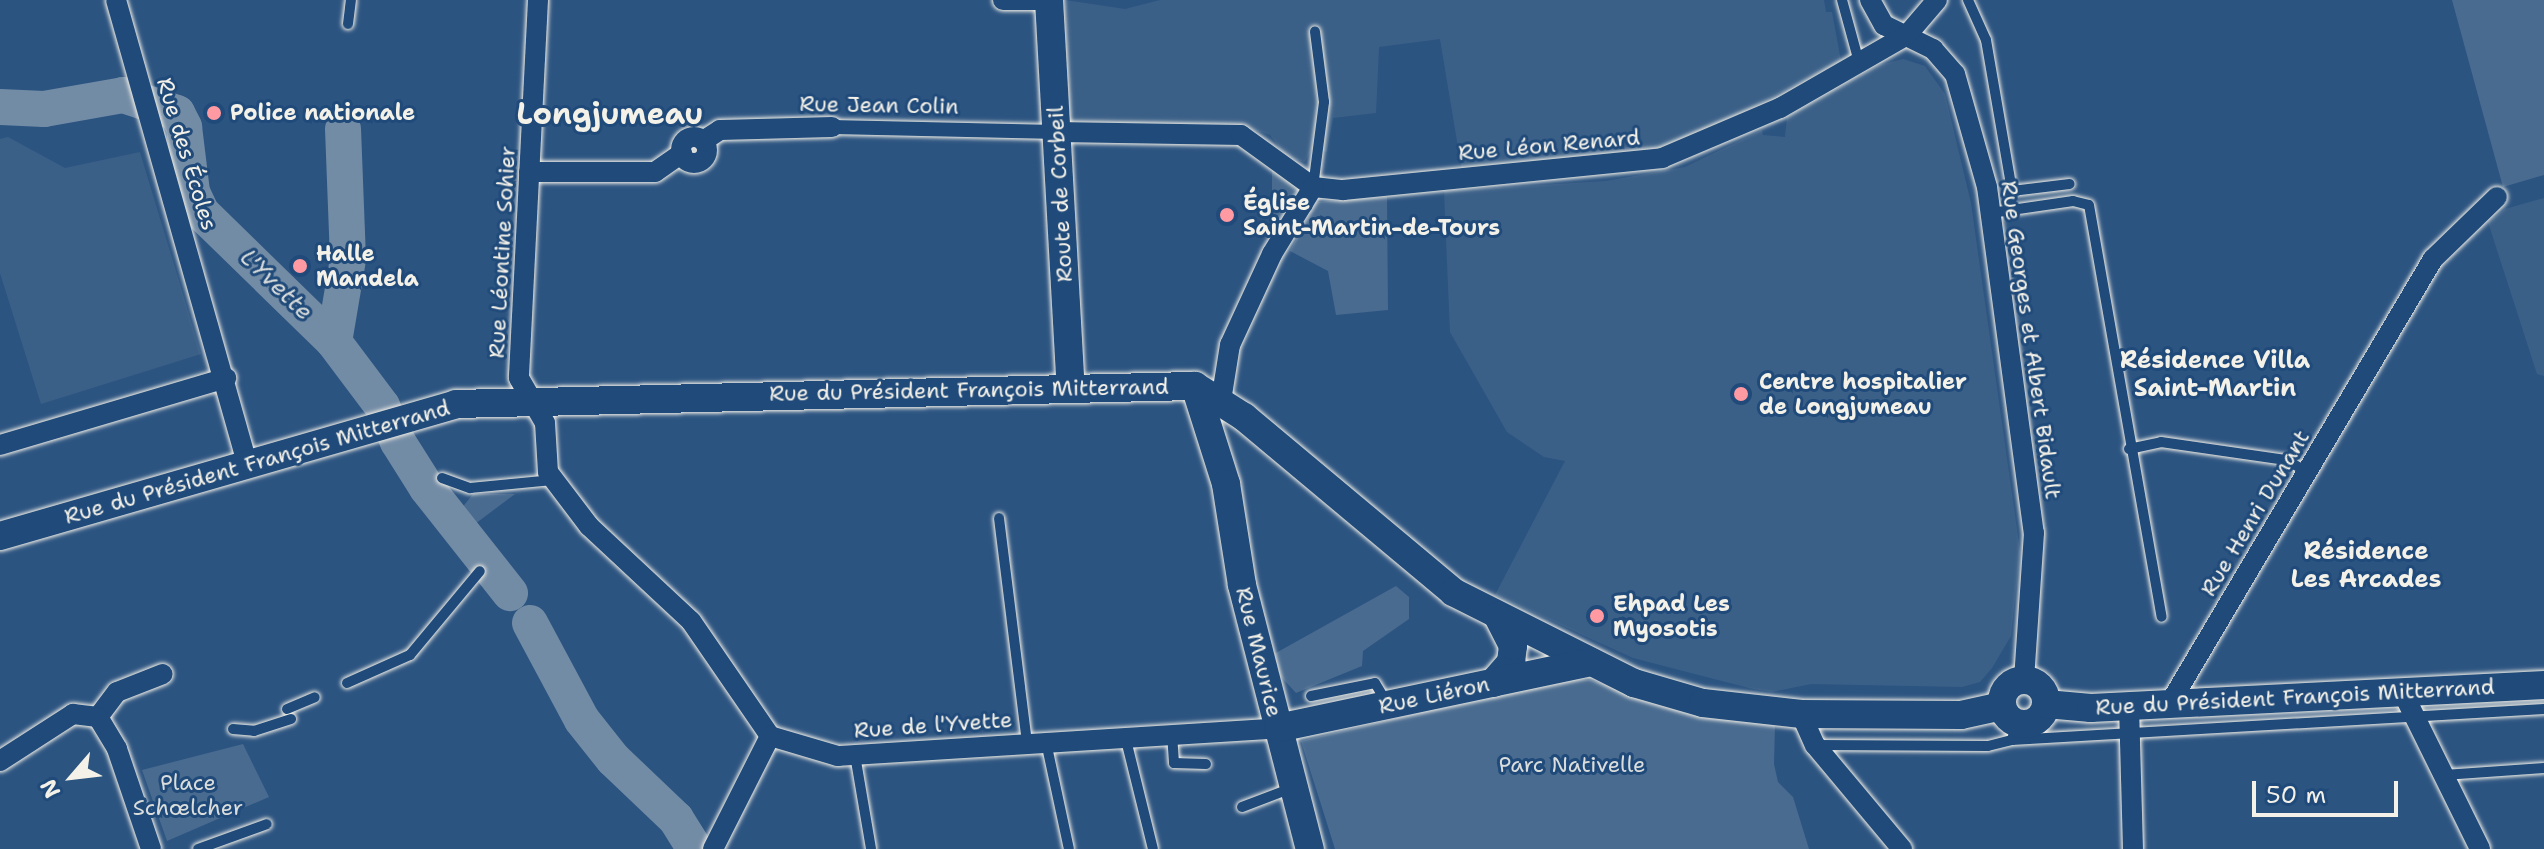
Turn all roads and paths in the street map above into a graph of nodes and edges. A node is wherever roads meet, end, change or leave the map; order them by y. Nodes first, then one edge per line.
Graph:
1 (116, 0) edge
2 (351, 0) edge
3 (538, 0) edge
4 (1003, 0) edge
5 (1040, 0) edge
6 (1049, 0) edge
7 (1842, 0) edge
8 (1870, 0) edge
9 (1937, 0) edge
10 (1968, 0) edge
11 (348, 24) dead end
12 (1315, 32) dead end
13 (1907, 35) junction
14 (1859, 62) junction
15 (832, 127) joint
16 (1057, 132) junction
17 (529, 172) junction
18 (2070, 184) dead end
19 (1313, 187) junction
20 (2497, 197) dead end
21 (1991, 213) junction
22 (226, 378) junction
23 (1195, 386) junction
24 (1071, 388) junction
25 (538, 405) junction
26 (1229, 411) junction
27 (0, 445) edge
28 (2129, 449) junction
29 (1216, 454) junction
30 (247, 462) junction
31 (2308, 472) junction
32 (442, 478) dead end
33 (553, 480) junction
34 (999, 518) dead end
35 (0, 536) edge
36 (480, 571) dead end
37 (1498, 616) junction
38 (2162, 617) dead end
39 (1591, 662) junction
40 (163, 674) dead end
41 (2024, 679) junction
42 (347, 683) dead end
43 (1493, 683) junction
44 (2544, 685) edge
45 (1311, 696) dead end
46 (315, 697) dead end
47 (2170, 703) junction
48 (2408, 703) junction
49 (2046, 704) junction
50 (1388, 705) junction
51 (2129, 706) junction
52 (2544, 709) edge
53 (1801, 714) junction
54 (98, 717) junction
55 (2010, 723) junction
56 (1278, 728) junction
57 (233, 729) dead end
58 (1172, 734) junction
59 (770, 736) junction
60 (1125, 736) junction
61 (2130, 736) junction
62 (1037, 742) junction
63 (1815, 745) junction
64 (855, 755) junction
65 (0, 761) edge
66 (1206, 764) dead end
67 (2544, 768) edge
68 (2444, 775) junction
69 (1294, 787) junction
70 (1242, 807) dead end
71 (267, 824) dead end
72 (151, 849) edge
73 (198, 849) edge
74 (713, 849) edge
75 (871, 849) edge
76 (1069, 849) edge
77 (1153, 849) edge
78 (1310, 849) edge
79 (1902, 849) edge
80 (2133, 849) edge
81 (2480, 849) edge

1 - 22 street, Rue des Écoles
2 - 11 lane
3 - 17 street, Rue Léontine Sohier
4 - 5 street
6 - 16 main road, Route de Corbeil
7 - 14 lane
8 - 13 street, Rue Georges et Albert Bidault
9 - 13 street, Rue Léon Renard
10 - 18 lane
12 - 19 lane
13 - 14 street, Rue Léon Renard
13 - 21 street, Rue Georges et Albert Bidault
14 - 19 street, Rue Léon Renard
15 - 16 street, Rue Jean Colin
15 - 17 street, Rue Jean Colin
16 - 19 street
16 - 24 main road, Route de Corbeil
17 - 25 street, Rue Léontine Sohier
19 - 26 street
20 - 31 street, Rue Henri Dunant
21 - 28 lane
21 - 41 street, Rue Georges et Albert Bidault
22 - 27 street
22 - 30 street, Rue des Écoles
23 - 24 main road, Rue du Président François Mitterrand
23 - 26 main road, Rue du Président François Mitterrand
23 - 29 main road, Rue Maurice
24 - 25 main road, Rue du Président François Mitterrand
25 - 30 main road, Rue du Président François Mitterrand
25 - 33 street
26 - 29 main road
26 - 37 main road, Rue du Président François Mitterrand
28 - 31 lane
28 - 38 lane
29 - 56 main road, Rue Maurice
30 - 35 main road, Rue du Président François Mitterrand
31 - 47 street, Rue Henri Dunant
32 - 33 lane
33 - 59 street
34 - 62 lane
36 - 42 lane
37 - 39 main road, Rue du Président François Mitterrand
37 - 43 main road
39 - 43 main road, Rue Liéron
39 - 53 main road, Rue du Président François Mitterrand
40 - 54 street
41 - 49 main road
41 - 55 main road
43 - 50 main road, Rue Liéron
44 - 48 main road, Rue du Président François Mitterrand
45 - 50 lane
46 - 57 lane
47 - 48 main road, Rue du Président François Mitterrand
47 - 51 main road, Rue du Président François Mitterrand
48 - 52 lane
48 - 61 lane
48 - 68 street
49 - 51 main road, Rue du Président François Mitterrand
49 - 55 main road, Rue du Président François Mitterrand
50 - 56 main road, Rue Liéron
51 - 61 street
53 - 55 main road, Rue du Président François Mitterrand
53 - 63 street
54 - 65 street
54 - 72 street
55 - 61 lane
55 - 63 lane
56 - 58 street, Rue de l'Yvette
56 - 69 main road, Rue Maurice
58 - 60 street, Rue de l'Yvette
58 - 66 lane
59 - 64 street, Rue de l'Yvette
59 - 74 street
60 - 62 street, Rue de l'Yvette
60 - 77 lane
61 - 80 street
62 - 64 street, Rue de l'Yvette
62 - 76 lane
63 - 79 street
64 - 75 lane
67 - 68 lane
68 - 81 street
69 - 70 lane
69 - 78 main road, Rue Maurice
71 - 73 lane

